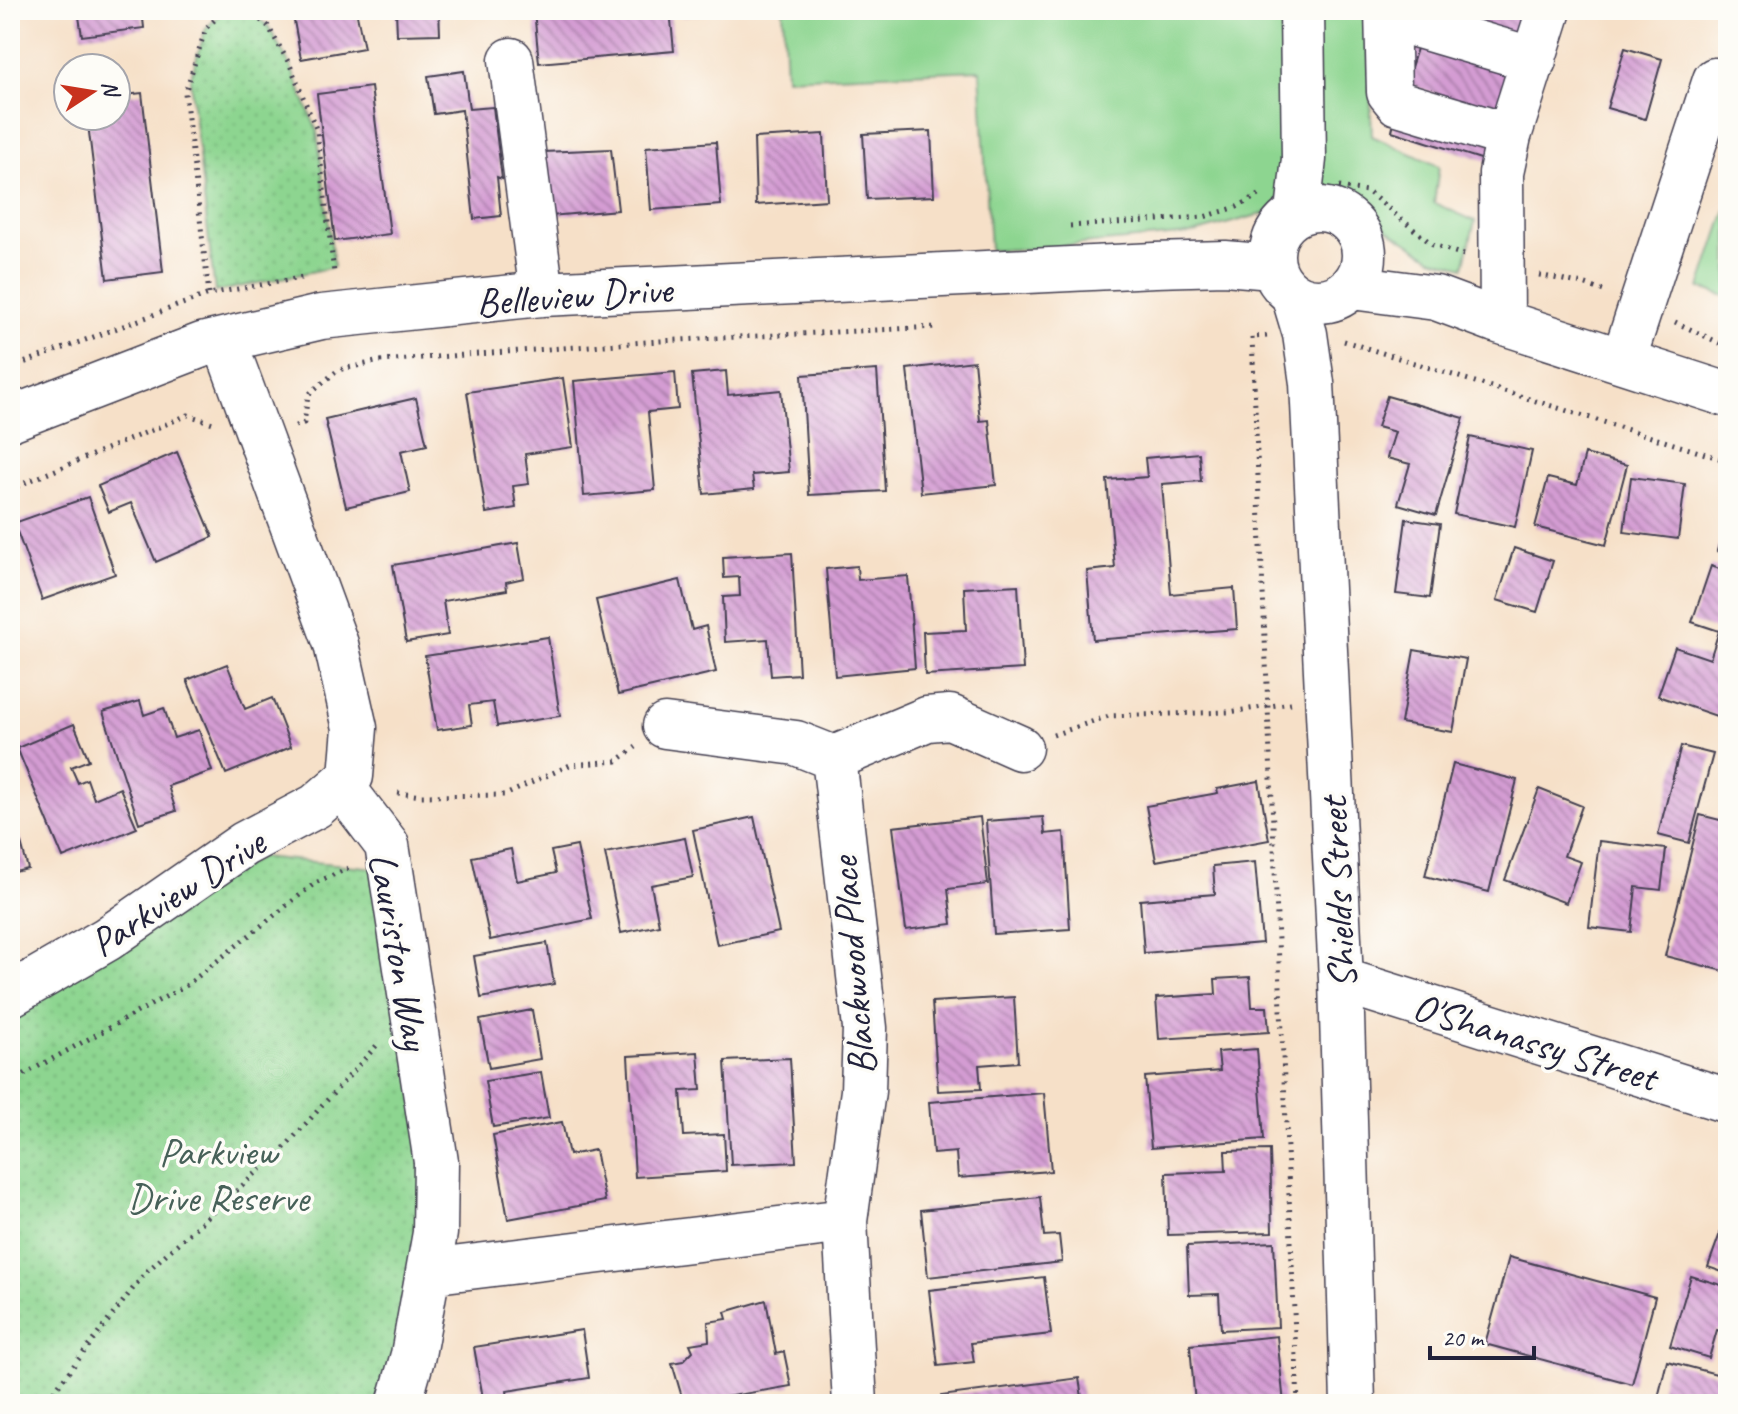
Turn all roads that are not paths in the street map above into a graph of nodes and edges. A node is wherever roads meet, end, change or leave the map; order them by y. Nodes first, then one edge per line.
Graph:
1 (1302, 10) edge
2 (1549, 10) edge
3 (1388, 13) edge
4 (511, 60) dead end
5 (1534, 60) junction
6 (1303, 74) junction
7 (1715, 80) dead end
8 (1509, 136) junction
9 (1352, 227) junction
10 (1286, 251) junction
11 (1344, 293) junction
12 (542, 294) junction
13 (1498, 321) junction
14 (224, 340) junction
15 (1623, 361) junction
16 (1312, 383) junction
17 (1728, 395) edge
18 (10, 419) edge
19 (665, 726) road end
20 (1020, 748) road end
21 (834, 758) junction
22 (341, 785) junction
23 (1341, 980) junction
24 (10, 995) edge
25 (1728, 1101) edge
26 (845, 1221) junction
27 (428, 1272) junction
28 (399, 1404) edge
29 (855, 1404) edge
30 (1353, 1404) edge

1 - 6 street, Shields Street
2 - 5 street
3 - 5 street
3 - 8 street
4 - 12 street
5 - 8 street
6 - 9 street, Shields Street
6 - 10 street, Shields Street
7 - 15 street
8 - 13 street
9 - 10 street
9 - 11 street
9 - 13 street
10 - 11 street
10 - 12 street, Belleview Drive
10 - 16 street, Shields Street
11 - 13 street
11 - 16 street, Shields Street
12 - 14 street, Belleview Drive
13 - 15 street
14 - 18 street, Belleview Drive
14 - 22 street
15 - 17 street
16 - 23 street, Shields Street
19 - 21 street
20 - 21 street
21 - 26 street, Blackwood Place
22 - 24 street, Parkview Drive
22 - 27 street, Lauriston Way
23 - 25 street, O'Shanassy Street
23 - 30 street, Shields Street
26 - 27 street
26 - 29 street, Blackwood Place
27 - 28 street, Lauriston Way

